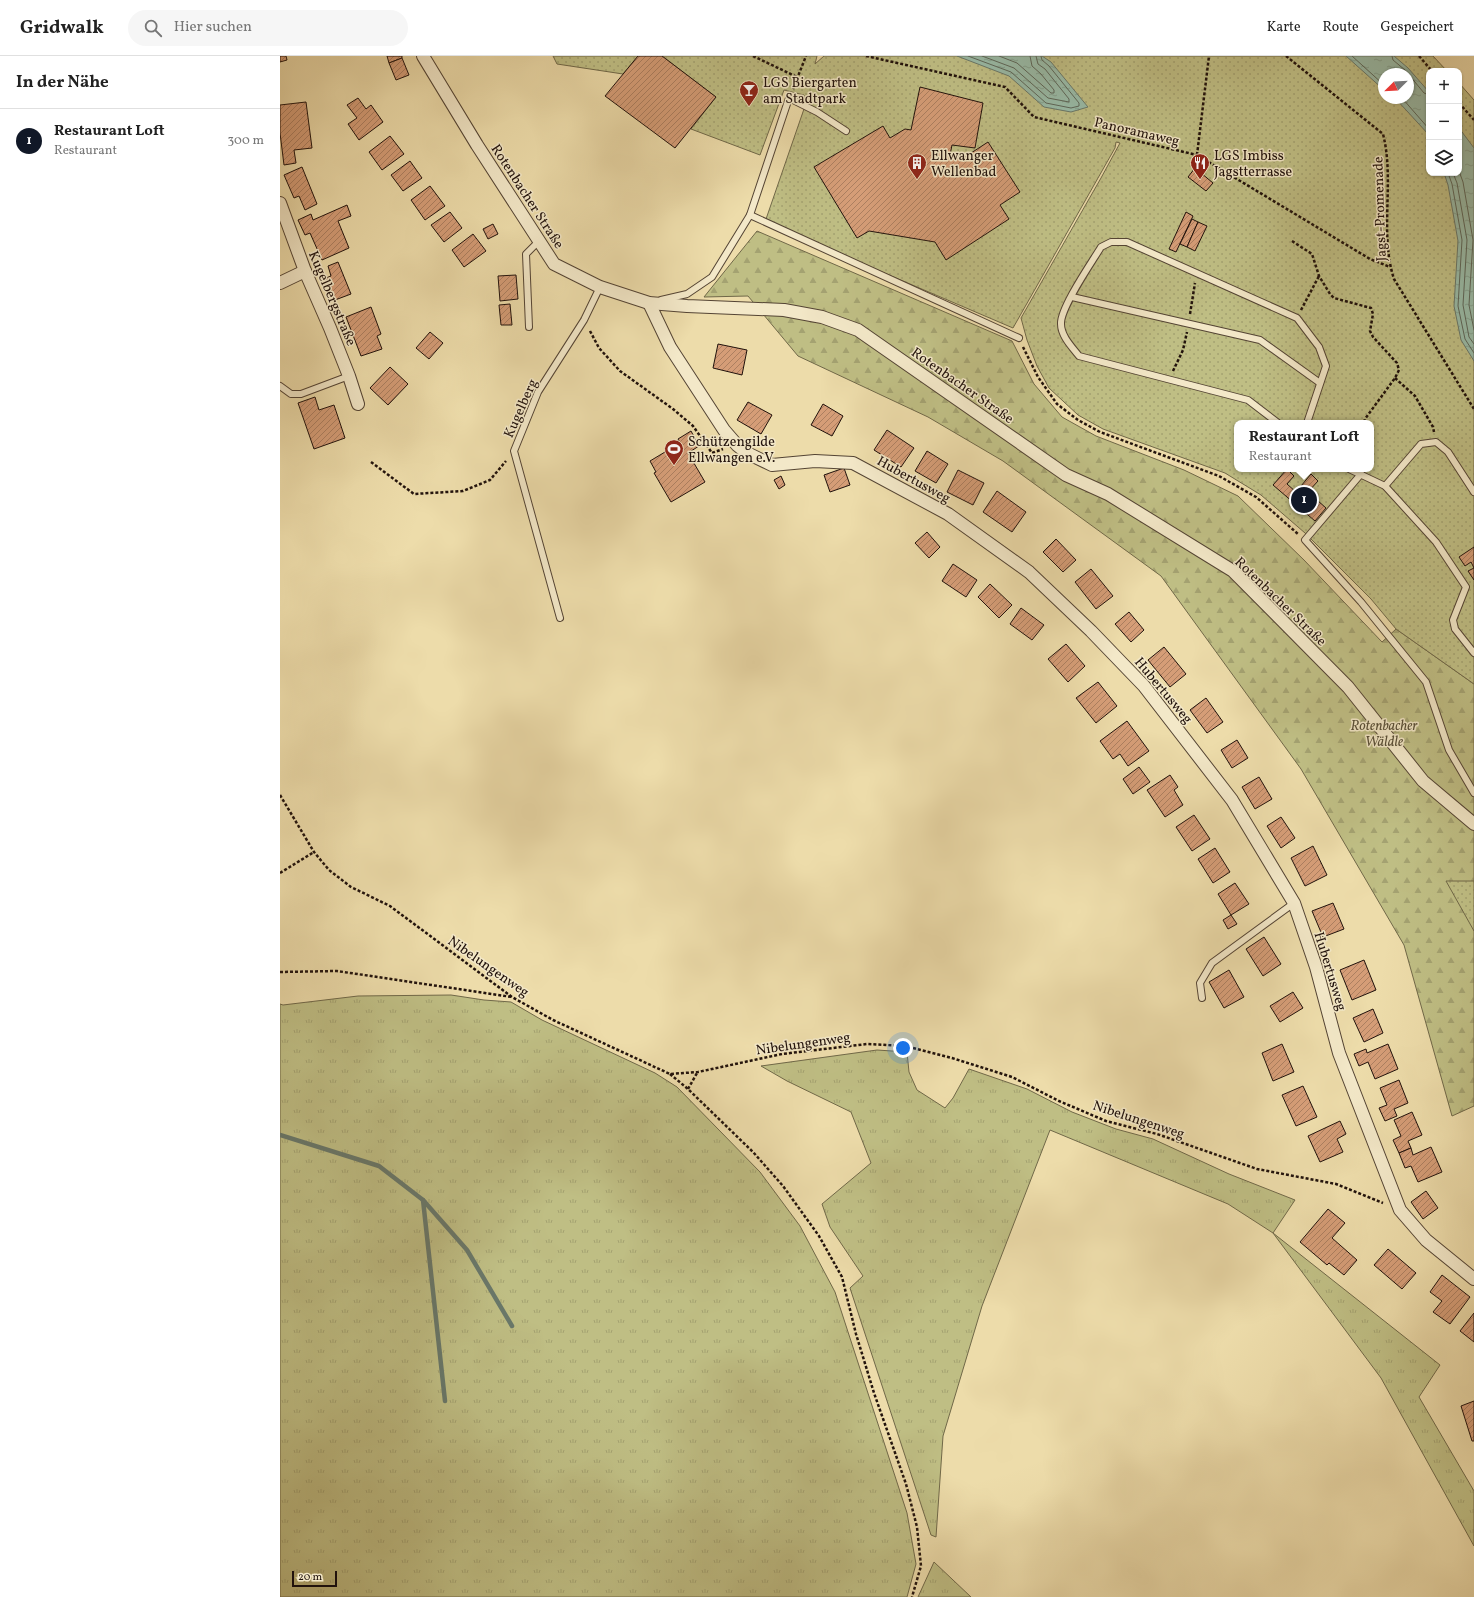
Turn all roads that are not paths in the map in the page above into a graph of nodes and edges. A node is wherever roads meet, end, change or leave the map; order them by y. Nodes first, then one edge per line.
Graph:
1 (423, 56) edge
2 (846, 131) dead end
3 (280, 203) edge
4 (750, 215) junction
5 (539, 241) junction
6 (305, 271) junction
7 (280, 283) edge
8 (600, 287) junction
9 (1072, 297) junction
10 (649, 303) junction
11 (529, 326) dead end
12 (1019, 338) road end
13 (349, 376) junction
14 (1320, 382) junction
15 (280, 386) edge
16 (358, 404) dead end
17 (1274, 420) edge
18 (1308, 420) edge
19 (1356, 472) edge
20 (1361, 474) junction
21 (1385, 486) junction
22 (1474, 492) edge
23 (560, 618) dead end
24 (1474, 653) edge
25 (1474, 793) edge
26 (1474, 824) edge
27 (1294, 903) junction
28 (1202, 998) dead end
29 (1474, 1279) edge

1 - 5 street, Rotenbacher Straße
2 - 4 lane
3 - 6 street, Kugelbergstraße
4 - 10 lane
4 - 12 lane
5 - 8 street, Rotenbacher Straße
5 - 11 lane
6 - 7 street
6 - 13 street, Kugelbergstraße
8 - 10 street, Rotenbacher Straße
8 - 23 lane, Kugelberg
9 - 14 lane
9 - 14 lane
9 - 17 lane
10 - 26 street, Rotenbacher Straße
10 - 27 street, Hubertusweg
13 - 15 lane
13 - 16 street, Kugelbergstraße
14 - 18 lane
19 - 20 lane
20 - 21 lane
20 - 25 lane
21 - 22 lane
21 - 24 lane
27 - 28 lane
27 - 29 street, Hubertusweg

